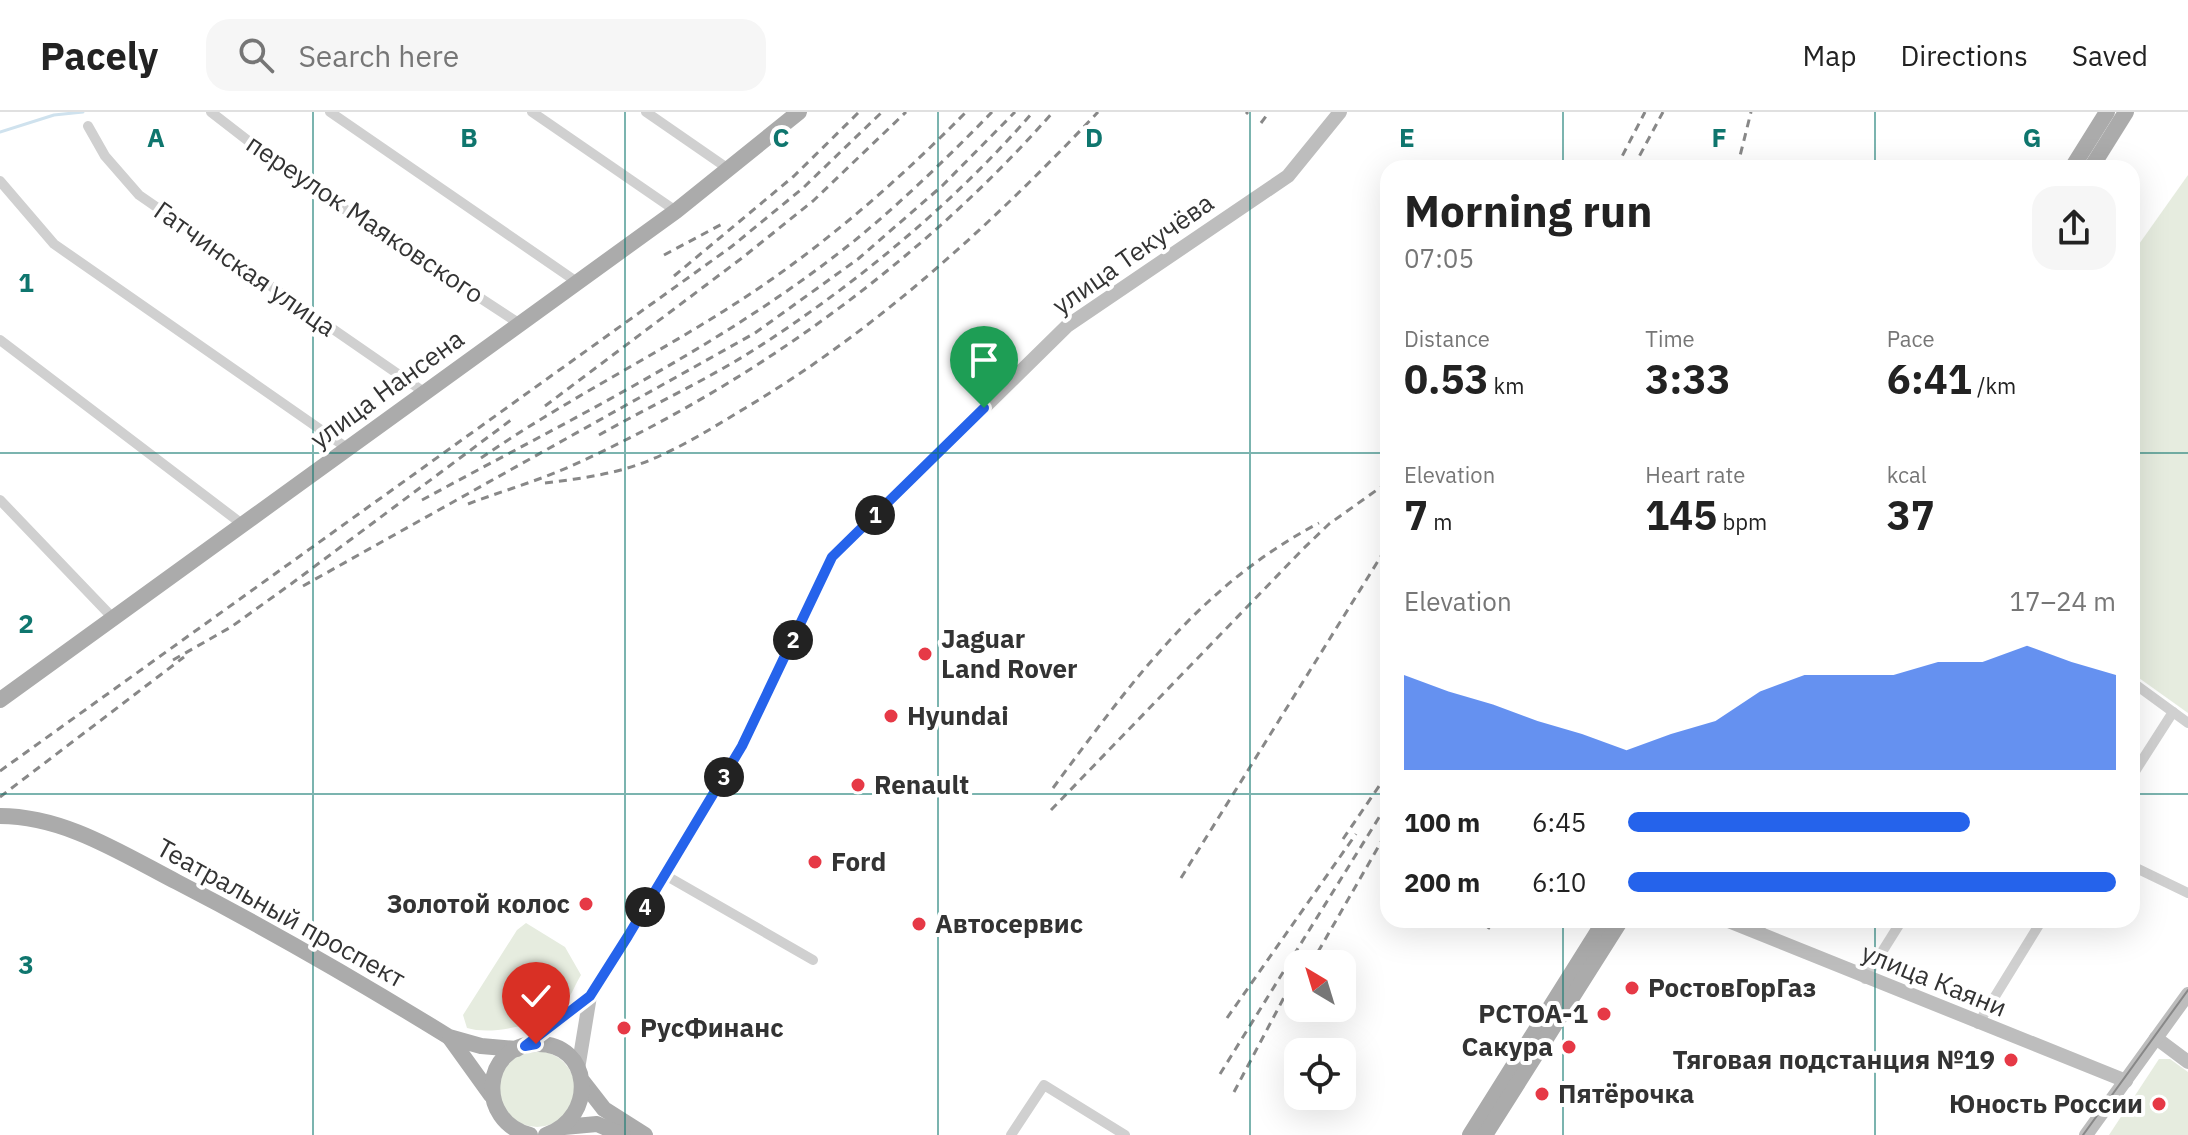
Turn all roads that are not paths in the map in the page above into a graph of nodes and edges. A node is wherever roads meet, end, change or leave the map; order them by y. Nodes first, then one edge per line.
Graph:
1 (211, 112) edge
2 (330, 112) edge
3 (532, 112) edge
4 (646, 112) edge
5 (798, 112) edge
6 (1340, 112) edge
7 (2107, 112) edge
8 (2126, 112) edge
9 (88, 126) dead end
10 (2077, 160) edge
11 (2096, 160) edge
12 (731, 170) junction
13 (0, 181) edge
14 (676, 211) junction
15 (577, 282) junction
16 (520, 324) junction
17 (0, 340) edge
18 (424, 392) junction
19 (347, 448) junction
20 (0, 500) edge
21 (242, 524) junction
22 (112, 617) junction
23 (2140, 688) edge
24 (1, 698) edge
25 (2173, 712) junction
26 (2188, 723) edge
27 (2140, 764) edge
28 (0, 816) edge
29 (2140, 870) edge
30 (665, 875) junction
31 (2188, 893) edge
32 (1600, 928) edge
33 (1616, 928) edge
34 (1765, 928) edge
35 (1897, 928) edge
36 (2037, 928) edge
37 (813, 960) dead end
38 (1865, 979) junction
39 (2188, 994) edge
40 (590, 996) junction
41 (1978, 1024) junction
42 (449, 1037) junction
43 (2156, 1038) junction
44 (521, 1047) junction
45 (2188, 1062) edge
46 (580, 1074) junction
47 (2126, 1081) junction
48 (493, 1101) junction
49 (564, 1127) junction
50 (494, 1135) edge
51 (530, 1135) edge
52 (546, 1135) edge
53 (623, 1135) edge
54 (645, 1135) edge
55 (1011, 1135) edge
56 (1125, 1135) edge
57 (1470, 1135) edge
58 (1485, 1135) edge
59 (2086, 1135) edge

1 - 16 street, переулок Маяковского
2 - 15 street
3 - 14 street
4 - 12 street
5 - 12 main road, улица Нансена
6 - 30 main road, улица Текучёва
7 - 10 main road
8 - 11 main road
9 - 18 street, Гатчинская улица
12 - 14 main road, улица Нансена
13 - 19 street
14 - 15 main road, улица Нансена
15 - 16 main road, улица Нансена
16 - 18 main road, улица Нансена
17 - 21 street
18 - 19 main road, улица Нансена
19 - 21 main road, улица Нансена
20 - 22 street
21 - 22 main road, улица Нансена
22 - 24 main road, улица Нансена
23 - 25 street
25 - 26 street
25 - 27 street
28 - 42 main road, Театральный проспект
29 - 31 street
30 - 37 street
30 - 40 main road, улица Текучёва
32 - 57 main road
33 - 58 main road
34 - 38 main road, улица Каяни
35 - 38 street
36 - 41 street
38 - 41 main road, улица Каяни
39 - 43 main road
40 - 44 main road, улица Текучёва
40 - 46 main road, улица Текучёва
41 - 47 main road, улица Каяни
42 - 44 main road, Театральный проспект
42 - 48 main road, Театральный проспект
43 - 45 main road
43 - 47 main road
44 - 46 main road, Театральный проспект
44 - 48 main road
46 - 49 main road
46 - 54 main road
47 - 59 main road
48 - 50 main road
48 - 51 main road, Театральный проспект
49 - 52 main road
49 - 53 main road
55 - 56 street

